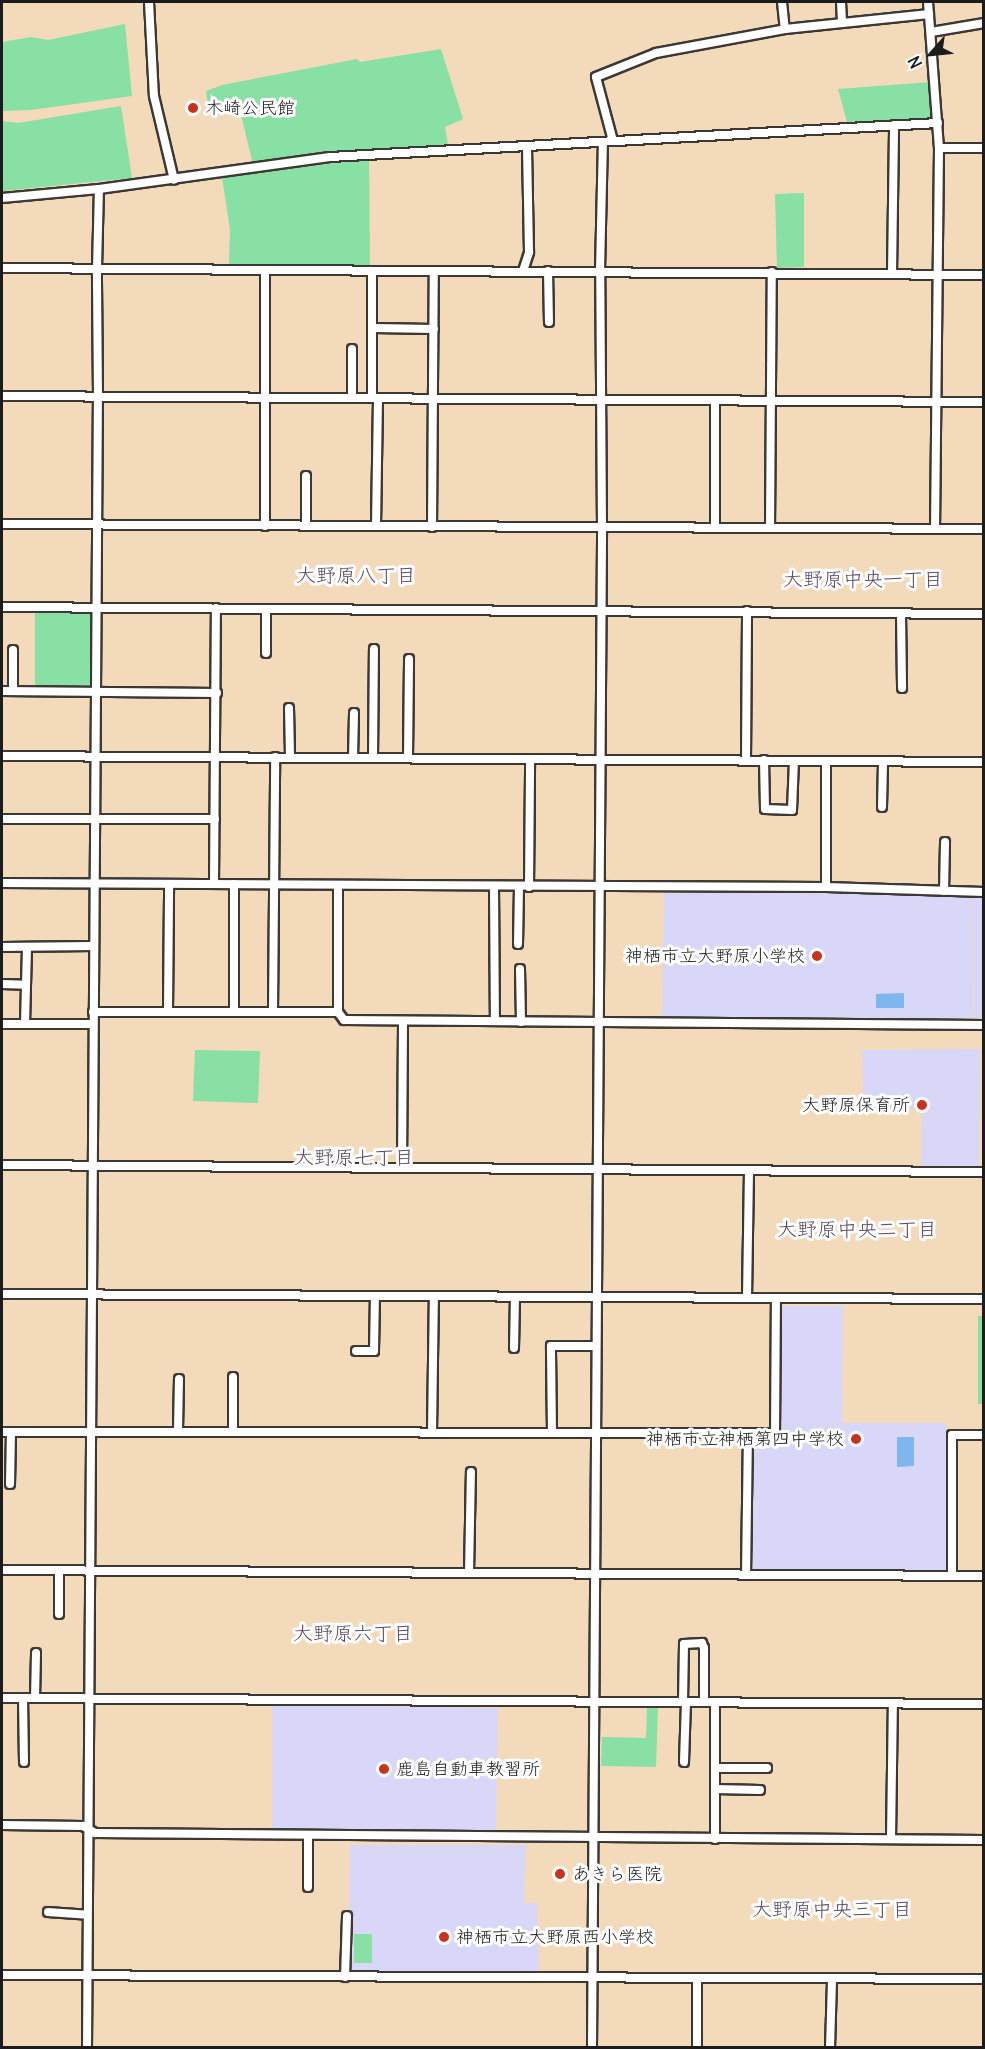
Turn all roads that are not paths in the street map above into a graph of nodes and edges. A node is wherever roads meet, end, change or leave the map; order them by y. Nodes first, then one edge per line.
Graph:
1 (149, 2) edge
2 (782, 2) edge
3 (841, 2) edge
4 (928, 2) edge
5 (929, 14) junction
6 (842, 23) junction
7 (984, 23) edge
8 (785, 29) junction
9 (931, 32) junction
10 (938, 123) junction
11 (894, 125) junction
12 (613, 141) junction
13 (603, 142) junction
14 (527, 146) junction
15 (939, 148) junction
16 (984, 148) edge
17 (174, 180) junction
18 (99, 189) junction
19 (2, 198) edge
20 (2, 268) edge
21 (97, 269) junction
22 (265, 270) junction
23 (600, 270) junction
24 (372, 271) junction
25 (434, 271) junction
26 (524, 271) junction
27 (548, 271) junction
28 (772, 272) junction
29 (892, 274) junction
30 (938, 275) junction
31 (984, 275) edge
32 (549, 322) dead end
33 (374, 328) junction
34 (434, 329) junction
35 (352, 350) dead end
36 (2, 396) edge
37 (98, 396) junction
38 (265, 397) junction
39 (352, 398) junction
40 (375, 398) junction
41 (433, 398) junction
42 (601, 399) junction
43 (715, 401) junction
44 (770, 401) junction
45 (936, 402) junction
46 (984, 402) edge
47 (306, 476) dead end
48 (2, 524) edge
49 (97, 524) junction
50 (265, 526) junction
51 (306, 526) junction
52 (376, 526) junction
53 (432, 527) junction
54 (602, 527) junction
55 (715, 528) junction
56 (770, 528) junction
57 (935, 529) junction
58 (984, 530) edge
59 (2, 607) edge
60 (96, 607) junction
61 (216, 608) junction
62 (266, 609) junction
63 (600, 611) junction
64 (747, 611) junction
65 (901, 614) junction
66 (984, 614) edge
67 (374, 649) dead end
68 (13, 650) dead end
69 (266, 653) dead end
70 (409, 659) dead end
71 (902, 688) dead end
72 (2, 691) edge
73 (13, 691) junction
74 (95, 692) junction
75 (217, 693) junction
76 (289, 708) dead end
77 (354, 713) dead end
78 (2, 756) edge
79 (94, 756) junction
80 (215, 756) junction
81 (275, 757) junction
82 (290, 757) junction
83 (353, 758) junction
84 (374, 758) junction
85 (408, 758) junction
86 (600, 759) junction
87 (530, 760) junction
88 (746, 760) junction
89 (764, 760) junction
90 (794, 761) junction
91 (825, 762) junction
92 (883, 762) junction
93 (984, 762) edge
94 (882, 807) dead end
95 (2, 819) edge
96 (215, 819) junction
97 (94, 820) junction
98 (945, 842) dead end
99 (2, 883) edge
100 (94, 884) junction
101 (169, 884) junction
102 (214, 884) junction
103 (234, 884) junction
104 (272, 884) junction
105 (338, 885) junction
106 (529, 886) junction
107 (600, 886) junction
108 (494, 887) junction
109 (519, 887) junction
110 (826, 887) junction
111 (944, 891) junction
112 (984, 892) edge
113 (518, 944) dead end
114 (93, 946) junction
115 (2, 947) edge
116 (27, 947) junction
117 (520, 969) dead end
118 (2, 984) edge
119 (26, 985) junction
120 (273, 1010) junction
121 (168, 1011) junction
122 (234, 1011) junction
123 (93, 1012) junction
124 (338, 1012) junction
125 (403, 1021) junction
126 (495, 1022) junction
127 (521, 1022) junction
128 (598, 1022) junction
129 (2, 1024) edge
130 (25, 1024) junction
131 (93, 1024) junction
132 (984, 1024) edge
133 (2, 1165) edge
134 (93, 1166) junction
135 (402, 1168) junction
136 (597, 1170) junction
137 (749, 1170) junction
138 (984, 1172) edge
139 (92, 1293) junction
140 (2, 1294) edge
141 (375, 1296) junction
142 (434, 1297) junction
143 (515, 1297) junction
144 (597, 1297) junction
145 (747, 1298) junction
146 (776, 1298) junction
147 (984, 1299) edge
148 (596, 1346) junction
149 (514, 1348) dead end
150 (356, 1351) dead end
151 (233, 1377) dead end
152 (178, 1379) dead end
153 (233, 1430) junction
154 (178, 1431) junction
155 (6, 1432) edge
156 (91, 1432) junction
157 (432, 1432) junction
158 (595, 1432) junction
159 (552, 1433) junction
160 (748, 1433) junction
161 (984, 1435) edge
162 (471, 1472) dead end
163 (10, 1484) dead end
164 (2, 1570) edge
165 (59, 1570) junction
166 (89, 1571) junction
167 (469, 1573) junction
168 (595, 1573) junction
169 (747, 1575) junction
170 (952, 1576) junction
171 (984, 1576) edge
172 (59, 1614) dead end
173 (36, 1653) dead end
174 (2, 1698) edge
175 (23, 1698) junction
176 (35, 1698) junction
177 (89, 1698) junction
178 (594, 1701) junction
179 (684, 1702) junction
180 (705, 1702) junction
181 (715, 1702) junction
182 (893, 1703) junction
183 (984, 1704) edge
184 (24, 1762) dead end
185 (684, 1762) dead end
186 (715, 1768) junction
187 (767, 1768) dead end
188 (715, 1789) junction
189 (760, 1790) dead end
190 (2, 1825) edge
191 (88, 1829) junction
192 (308, 1835) junction
193 (593, 1838) junction
194 (715, 1839) junction
195 (891, 1839) junction
196 (984, 1840) edge
197 (308, 1887) dead end
198 (48, 1912) dead end
199 (87, 1915) junction
200 (347, 1916) dead end
201 (2, 1975) edge
202 (87, 1975) junction
203 (345, 1977) junction
204 (592, 1978) junction
205 (698, 1978) junction
206 (832, 1979) junction
207 (984, 1979) edge
208 (87, 2048) edge
209 (592, 2048) edge
210 (697, 2048) edge
211 (830, 2048) edge

1 - 17 street
2 - 8 street
3 - 6 street
4 - 5 street
5 - 6 street
5 - 9 street
6 - 8 street
7 - 9 street
8 - 12 street
9 - 10 street
10 - 11 street
10 - 15 street
11 - 12 street
11 - 29 street
12 - 13 street
13 - 14 street
13 - 23 street
14 - 17 street
14 - 26 street
15 - 16 street
15 - 30 street
17 - 18 street
18 - 19 street
18 - 21 street
20 - 21 street
21 - 22 street
21 - 37 street
22 - 24 street
22 - 38 street
23 - 27 street
23 - 28 street
23 - 42 street
24 - 25 street
24 - 33 street
25 - 26 street
25 - 34 street
26 - 27 street
27 - 32 street
28 - 29 street
28 - 44 street
29 - 30 street
30 - 31 street
30 - 45 street
33 - 34 street
33 - 40 street
34 - 41 street
35 - 39 street
36 - 37 street
37 - 38 street
37 - 49 street
38 - 39 street
38 - 50 street
39 - 40 street
40 - 41 street
40 - 52 street
41 - 42 street
41 - 53 street
42 - 43 street
42 - 54 street
43 - 44 street
43 - 55 street
44 - 45 street
44 - 56 street
45 - 46 street
45 - 57 street
47 - 51 street
48 - 49 street
49 - 50 street
49 - 60 street
50 - 51 street
51 - 52 street
52 - 53 street
53 - 54 street
54 - 55 street
54 - 63 street
55 - 56 street
56 - 57 street
57 - 58 street
59 - 60 street
60 - 61 street
60 - 74 street
61 - 62 street
61 - 75 street
62 - 63 street
62 - 69 street
63 - 64 street
63 - 86 street
64 - 65 street
64 - 88 street
65 - 66 street
65 - 71 street
67 - 84 street
68 - 73 street
70 - 85 street
72 - 73 street
73 - 74 street
74 - 75 street
74 - 79 street
75 - 80 street
76 - 82 street
77 - 83 street
78 - 79 street
79 - 80 street
79 - 97 street
80 - 81 street
80 - 96 street
81 - 82 street
81 - 104 street
82 - 83 street
83 - 84 street
84 - 85 street
85 - 87 street
86 - 87 street
86 - 88 street
86 - 107 street
87 - 106 street
88 - 89 street
89 - 90 street
89 - 90 street
90 - 91 street
91 - 92 street
91 - 110 street
92 - 93 street
92 - 94 street
95 - 97 street
96 - 97 street
96 - 102 street
97 - 100 street
98 - 111 street
99 - 100 street
100 - 101 street
100 - 114 street
101 - 102 street
101 - 121 street
102 - 103 street
103 - 104 street
103 - 122 street
104 - 105 street
104 - 120 street
105 - 108 street
105 - 124 street
106 - 107 street
106 - 109 street
107 - 110 street
107 - 128 street
108 - 109 street
108 - 126 street
109 - 113 street
110 - 111 street
111 - 112 street
114 - 116 street
114 - 123 street
115 - 116 street
116 - 119 street
117 - 127 street
118 - 119 street
119 - 130 street
120 - 122 street
120 - 124 street
121 - 122 street
121 - 123 street
123 - 131 street
124 - 125 street
125 - 126 street
125 - 135 street
126 - 127 street
127 - 128 street
128 - 132 street
128 - 136 street
129 - 130 street
130 - 131 street
131 - 134 street
133 - 134 street
134 - 135 street
134 - 139 street
135 - 136 street
136 - 137 street
136 - 144 street
137 - 138 street
137 - 145 street
139 - 140 street
139 - 141 street
139 - 156 street
141 - 142 street
141 - 150 street
142 - 143 street
142 - 157 street
143 - 144 street
143 - 149 street
144 - 145 street
144 - 148 street
145 - 146 street
146 - 147 street
146 - 160 street
148 - 158 street
148 - 159 street
151 - 153 street
152 - 154 street
153 - 154 street
153 - 157 street
154 - 156 street
155 - 156 street
155 - 163 street
156 - 166 street
157 - 159 street
158 - 159 street
158 - 160 street
158 - 168 street
160 - 169 street
161 - 170 street
162 - 167 street
164 - 165 street
165 - 166 street
165 - 172 street
166 - 167 street
166 - 177 street
167 - 168 street
168 - 169 street
168 - 178 street
169 - 170 street
170 - 171 street
173 - 176 street
174 - 175 street
175 - 176 street
175 - 184 street
176 - 177 street
177 - 178 street
177 - 191 street
178 - 179 street
178 - 193 street
179 - 180 street
179 - 180 street
179 - 185 street
180 - 181 street
181 - 182 street
181 - 186 street
182 - 183 street
182 - 195 street
186 - 187 street
186 - 188 street
188 - 189 street
188 - 194 street
190 - 191 street
191 - 192 street
191 - 199 street
192 - 193 street
192 - 197 street
193 - 194 street
193 - 204 street
194 - 195 street
195 - 196 street
198 - 199 street
199 - 202 street
200 - 203 street
201 - 202 street
202 - 203 street
202 - 208 street
203 - 204 street
204 - 205 street
204 - 209 street
205 - 206 street
205 - 210 street
206 - 207 street
206 - 211 street

